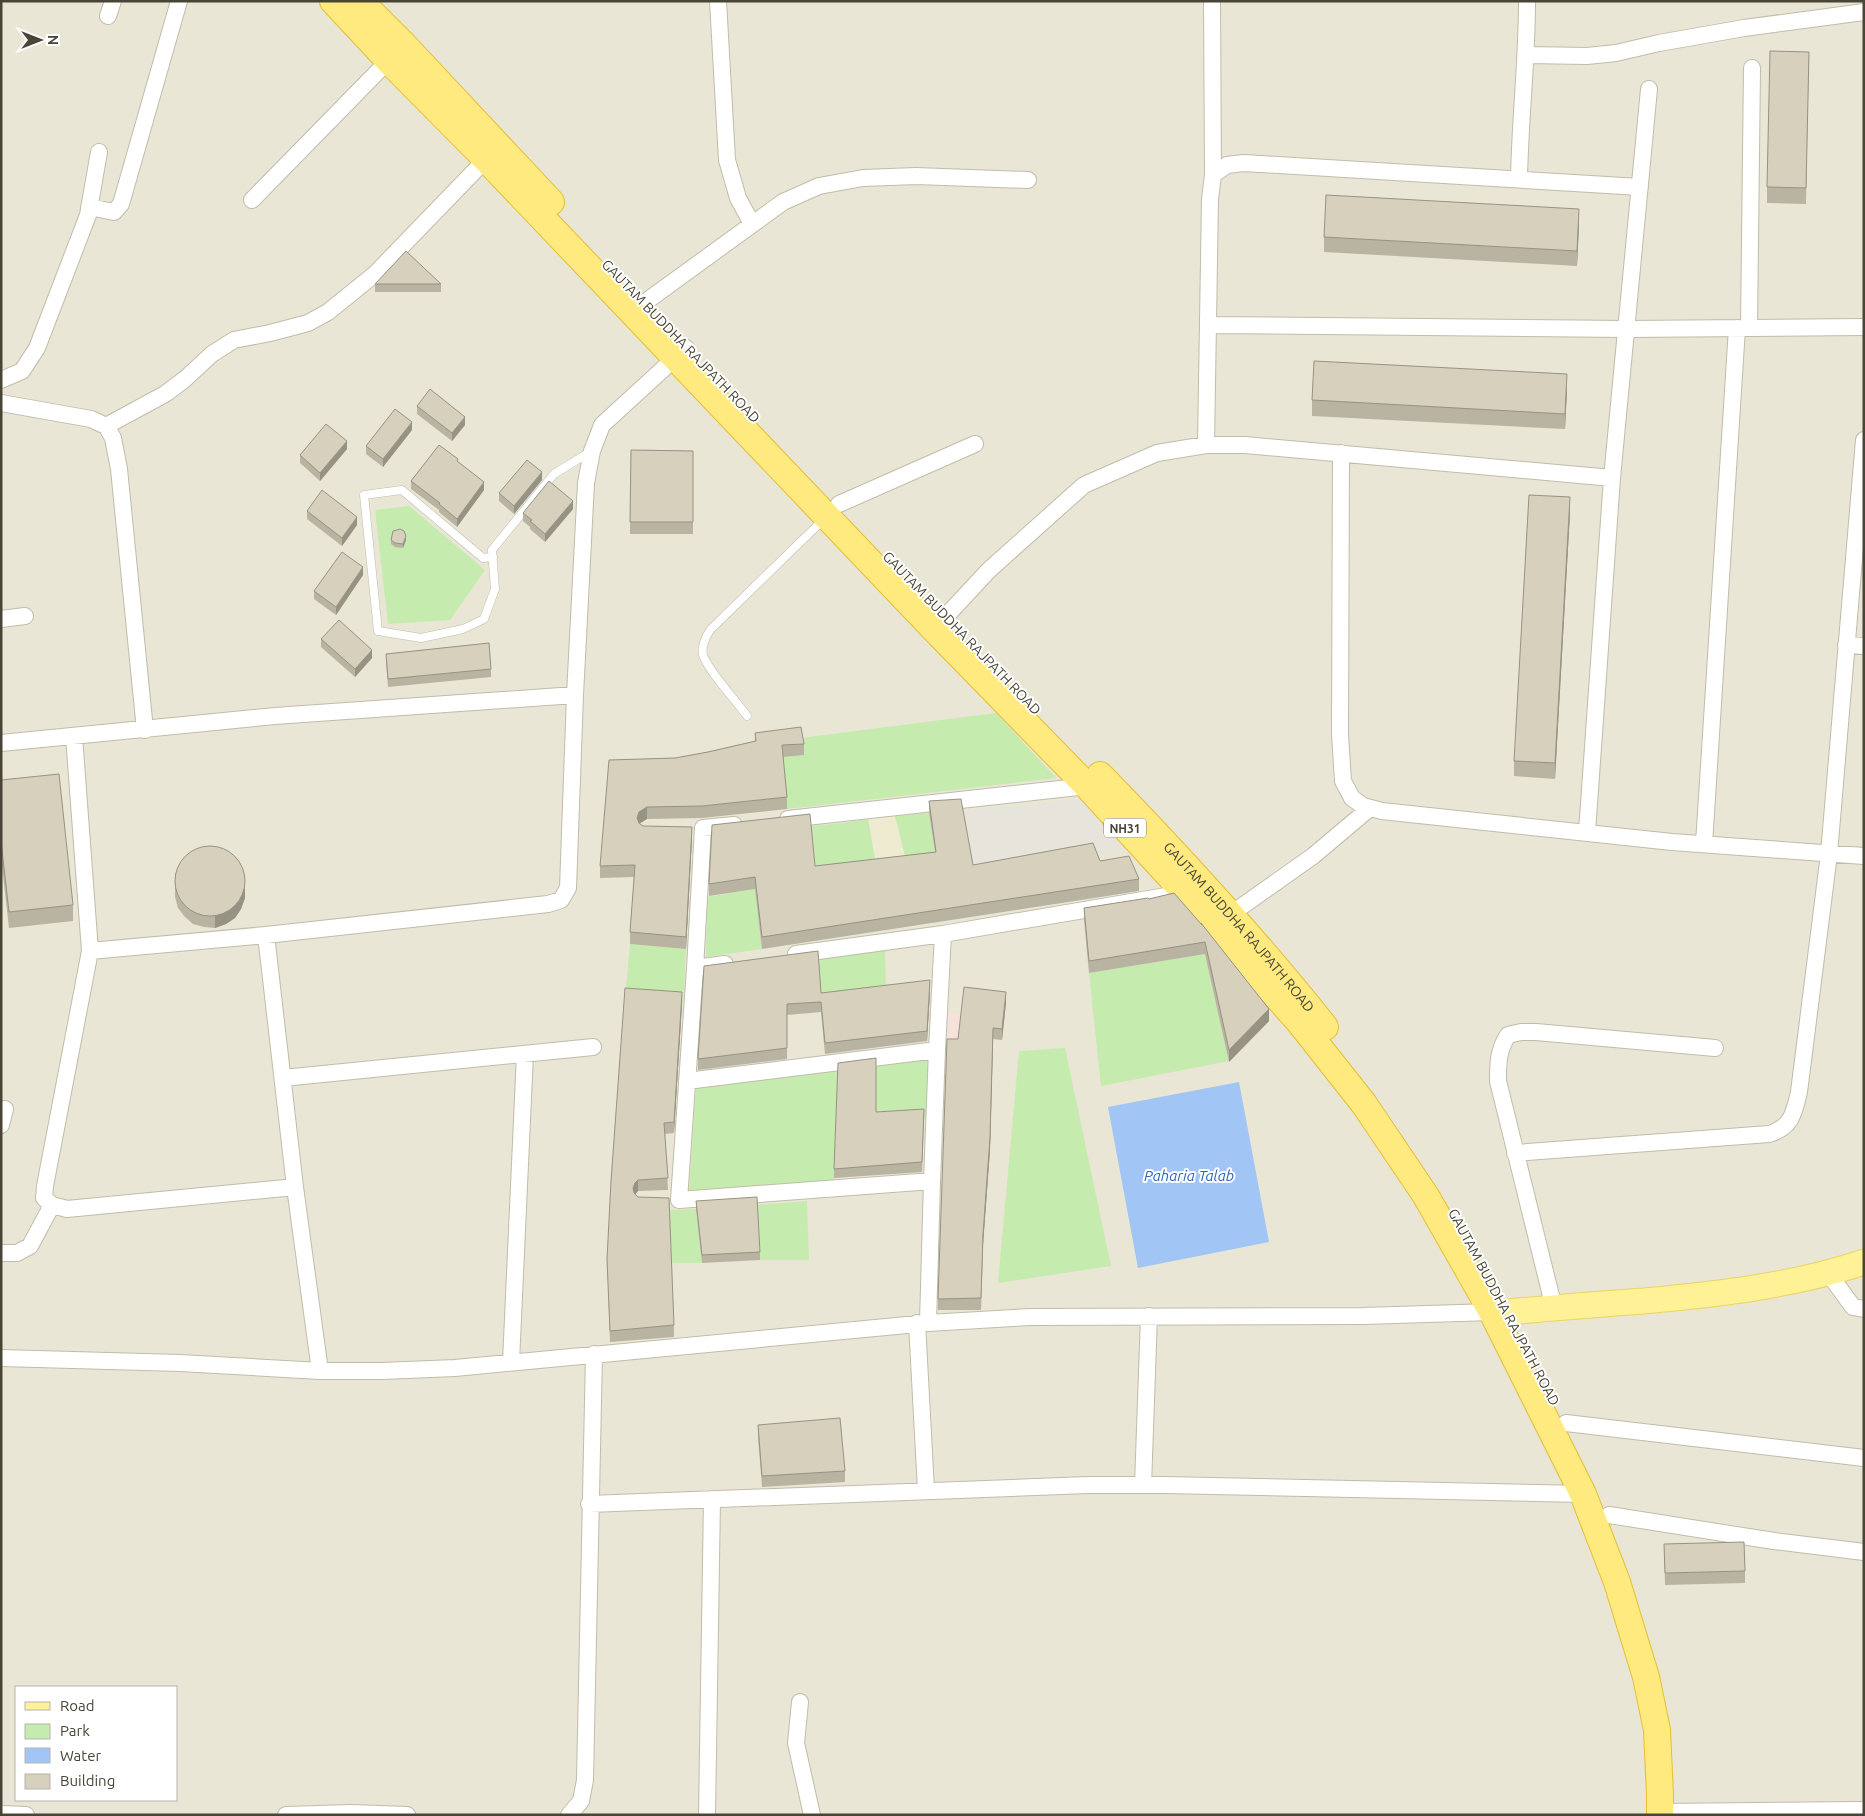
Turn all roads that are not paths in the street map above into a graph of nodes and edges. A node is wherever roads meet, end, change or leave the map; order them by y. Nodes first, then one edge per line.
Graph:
1 (179, 1) edge
2 (333, 1) edge
3 (360, 1) edge
4 (718, 1) edge
5 (1212, 1) edge
6 (1528, 1) edge
7 (1864, 12) edge
8 (396, 53) junction
9 (1527, 55) junction
10 (1752, 68) dead end
11 (1649, 89) dead end
12 (99, 152) dead end
13 (493, 152) junction
14 (1213, 175) junction
15 (1520, 179) junction
16 (1028, 180) dead end
17 (1640, 186) junction
18 (252, 200) dead end
19 (89, 207) junction
20 (752, 224) junction
21 (644, 303) junction
22 (1208, 325) junction
23 (1864, 327) edge
24 (1743, 328) junction
25 (1626, 329) junction
26 (681, 353) junction
27 (1, 380) edge
28 (1, 403) edge
29 (106, 426) junction
30 (1864, 440) edge
31 (975, 444) dead end
32 (1206, 445) junction
33 (592, 451) junction
34 (1341, 453) junction
35 (1612, 478) junction
36 (833, 510) junction
37 (493, 557) junction
38 (25, 616) dead end
39 (1, 619) edge
40 (940, 623) junction
41 (1846, 645) junction
42 (1864, 646) edge
43 (575, 695) junction
44 (747, 716) dead end
45 (145, 730) junction
46 (74, 736) junction
47 (1, 743) edge
48 (1086, 786) junction
49 (1370, 808) junction
50 (772, 820) edge
51 (752, 823) edge
52 (684, 828) edge
53 (703, 828) junction
54 (1587, 832) junction
55 (1704, 844) junction
56 (1828, 854) junction
57 (1864, 856) edge
58 (1197, 891) junction
59 (1231, 914) junction
60 (943, 934) junction
61 (266, 935) junction
62 (90, 951) junction
63 (784, 956) edge
64 (745, 961) edge
65 (695, 968) junction
66 (593, 1047) dead end
67 (1715, 1048) dead end
68 (937, 1050) junction
69 (525, 1054) junction
70 (283, 1078) junction
71 (687, 1081) junction
72 (5, 1109) dead end
73 (1, 1125) edge
74 (1515, 1153) junction
75 (932, 1181) junction
76 (295, 1187) junction
77 (661, 1200) edge
78 (679, 1200) junction
79 (52, 1205) junction
80 (1, 1253) edge
81 (1864, 1262) edge
82 (1828, 1274) junction
83 (1554, 1308) junction
84 (1864, 1309) edge
85 (1500, 1312) junction
86 (1149, 1316) junction
87 (923, 1323) junction
88 (594, 1354) junction
89 (1, 1358) edge
90 (511, 1362) junction
91 (320, 1371) junction
92 (1566, 1423) junction
93 (1864, 1458) edge
94 (1143, 1485) junction
95 (926, 1490) junction
96 (1583, 1494) junction
97 (712, 1499) junction
98 (589, 1504) junction
99 (1609, 1515) junction
100 (1864, 1552) edge
101 (800, 1702) dead end
102 (1864, 1810) edge
103 (1, 1814) edge
104 (288, 1814) edge
105 (1668, 1814) edge
106 (26, 1815) edge
107 (407, 1815) edge
108 (569, 1815) edge
109 (707, 1815) edge
110 (812, 1815) edge

1 - 19 street
2 - 8 highway, NH31
3 - 8 highway, GAUTAM BUDDHA RAJPATH ROAD / NH31
4 - 20 street
5 - 14 street
6 - 9 street
7 - 9 street
8 - 13 highway, GAUTAM BUDDHA RAJPATH ROAD / NH31
8 - 18 street
9 - 15 street
10 - 24 street
11 - 17 street
12 - 19 street
13 - 21 highway, GAUTAM BUDDHA RAJPATH ROAD / NH31
13 - 26 highway, NH31
13 - 29 street
14 - 15 street
14 - 22 street
15 - 17 street
16 - 20 street
17 - 25 street
19 - 27 street
20 - 21 street
21 - 26 highway, GAUTAM BUDDHA RAJPATH ROAD / NH31
22 - 25 street
22 - 32 street
23 - 24 street
24 - 25 street
24 - 55 street
25 - 35 street
26 - 33 street
26 - 36 highway, GAUTAM BUDDHA RAJPATH ROAD / NH31
28 - 29 street
29 - 45 street
30 - 41 street
31 - 36 street
32 - 34 street
32 - 40 street
33 - 37 lane
33 - 43 street
34 - 35 street
34 - 49 street
35 - 54 street
36 - 40 highway, GAUTAM BUDDHA RAJPATH ROAD / NH31
36 - 44 lane
37 - 37 lane
38 - 39 street
40 - 48 highway, NH31
40 - 58 highway, GAUTAM BUDDHA RAJPATH ROAD / NH31
41 - 42 street
41 - 56 street
43 - 45 street
43 - 61 street
45 - 46 street
46 - 47 street
46 - 62 street
48 - 50 street
48 - 58 highway, NH31
49 - 54 street
49 - 59 street
51 - 53 street
52 - 53 street
53 - 65 street
54 - 55 street
55 - 56 street
56 - 57 street
56 - 74 street
58 - 59 highway, GAUTAM BUDDHA RAJPATH ROAD / NH31
58 - 60 street
58 - 85 highway, NH31
59 - 85 highway, GAUTAM BUDDHA RAJPATH ROAD / NH31
60 - 63 street
60 - 68 street
61 - 62 street
61 - 70 street
62 - 79 street
64 - 65 street
65 - 71 street
66 - 69 street
67 - 74 street
68 - 71 street
68 - 75 street
69 - 70 street
69 - 90 street
70 - 76 street
71 - 78 street
72 - 73 street
74 - 83 street
75 - 78 street
75 - 87 street
76 - 79 street
76 - 91 street
77 - 78 street
79 - 80 street
81 - 82 main road
82 - 83 main road
82 - 84 street
83 - 85 main road
85 - 86 street
85 - 92 highway, GAUTAM BUDDHA RAJPATH ROAD / NH31
85 - 96 highway, NH31
86 - 87 street
86 - 94 street
87 - 88 street
87 - 95 street
88 - 90 street
88 - 98 street
89 - 91 street
90 - 91 street
92 - 93 street
92 - 99 highway, GAUTAM BUDDHA RAJPATH ROAD / NH31
94 - 95 street
94 - 96 street
95 - 97 street
96 - 105 highway, NH31
97 - 98 street
97 - 109 street
98 - 108 street
99 - 100 street
99 - 105 highway, GAUTAM BUDDHA RAJPATH ROAD / NH31
101 - 110 street
102 - 105 street
103 - 106 street
104 - 107 street

